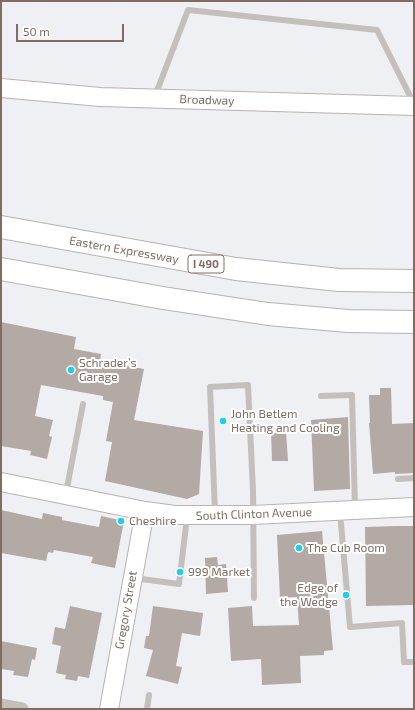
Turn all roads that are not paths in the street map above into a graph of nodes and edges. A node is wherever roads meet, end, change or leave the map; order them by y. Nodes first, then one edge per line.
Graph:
1 (1, 88) edge
2 (154, 99) junction
3 (414, 105) edge
4 (1, 228) edge
5 (1, 269) edge
6 (414, 281) edge
7 (414, 322) edge
8 (321, 396) dead end
9 (83, 404) dead end
10 (414, 478) edge
11 (398, 479) dead end
12 (1, 482) edge
13 (66, 495) junction
14 (414, 507) edge
15 (347, 510) junction
16 (145, 511) junction
17 (215, 515) junction
18 (253, 515) junction
19 (187, 516) junction
20 (132, 577) junction
21 (254, 598) dead end
22 (414, 662) edge
23 (149, 694) dead end
24 (1, 705) edge
25 (110, 708) edge
26 (22, 709) edge
27 (147, 709) edge

1 - 2 street, Broadway
2 - 3 street, Broadway
2 - 3 lane
4 - 6 highway, Eastern Expressway / I 490
5 - 7 highway
8 - 15 lane
9 - 13 lane
10 - 11 lane
12 - 13 street, South Clinton Avenue
13 - 16 street, South Clinton Avenue
14 - 15 street, South Clinton Avenue
15 - 18 street, South Clinton Avenue
15 - 22 lane
16 - 19 street, South Clinton Avenue
16 - 20 street, Gregory Street
17 - 18 street, South Clinton Avenue
17 - 18 lane
17 - 19 street, South Clinton Avenue
18 - 21 lane
19 - 20 lane
20 - 25 street, Gregory Street
23 - 27 lane
24 - 26 street

